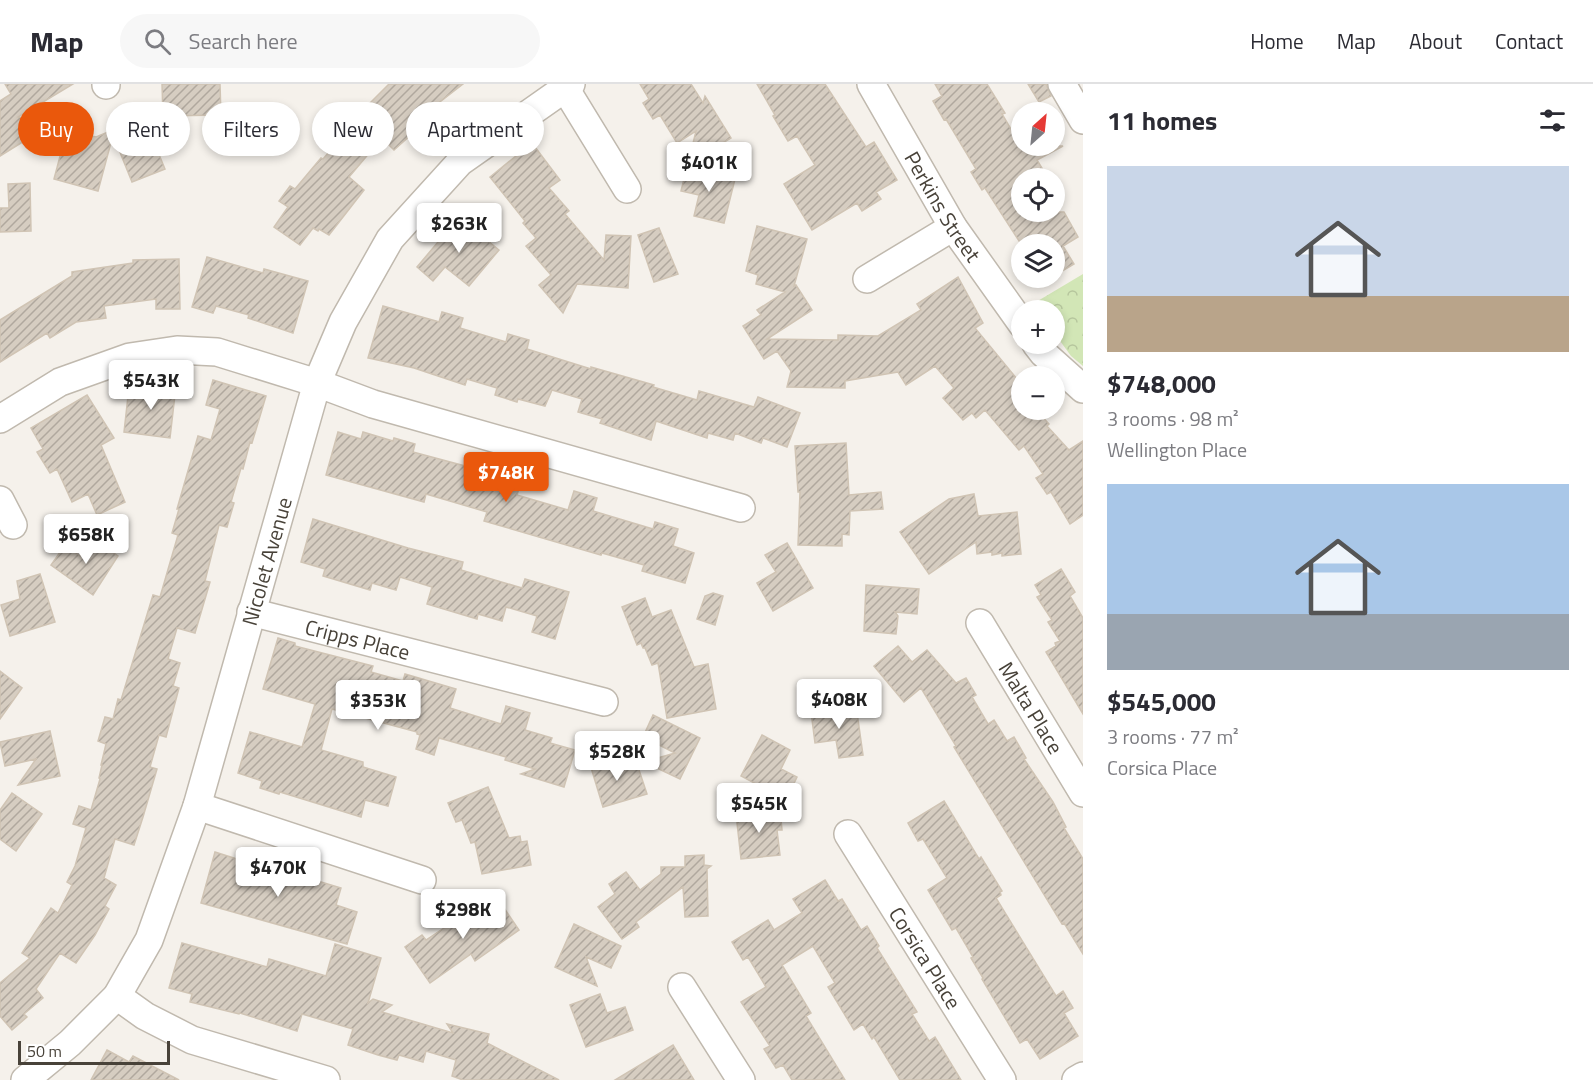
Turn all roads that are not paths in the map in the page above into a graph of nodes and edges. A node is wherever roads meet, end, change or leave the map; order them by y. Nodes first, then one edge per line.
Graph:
1 (872, 84) edge
2 (1062, 84) edge
3 (568, 86) edge
4 (1083, 120) edge
5 (627, 189) dead end
6 (953, 227) junction
7 (867, 279) dead end
8 (1011, 309) edge
9 (1044, 354) edge
10 (317, 383) junction
11 (1083, 389) edge
12 (0, 419) edge
13 (0, 501) edge
14 (741, 508) dead end
15 (13, 525) dead end
16 (251, 612) junction
17 (980, 623) dead end
18 (604, 702) dead end
19 (1083, 793) edge
20 (197, 806) junction
21 (848, 834) dead end
22 (422, 880) dead end
23 (682, 987) dead end
24 (117, 996) junction
25 (1083, 1076) edge
26 (25, 1080) edge
27 (326, 1080) edge
28 (741, 1080) edge
29 (1002, 1080) edge
30 (1076, 1080) edge

1 - 6 street, Perkins Street
2 - 4 street
3 - 5 street
3 - 10 street, Nicolet Avenue
6 - 7 street
6 - 8 street, Perkins Street
9 - 11 street
10 - 12 street
10 - 14 street
10 - 16 street, Nicolet Avenue
13 - 15 street
16 - 18 street, Cripps Place
16 - 20 street, Nicolet Avenue
17 - 19 street, Malta Place
20 - 22 street
20 - 24 street, Nicolet Avenue
21 - 29 street, Corsica Place
23 - 28 street
24 - 26 street, Nicolet Avenue
24 - 27 street
25 - 30 street

